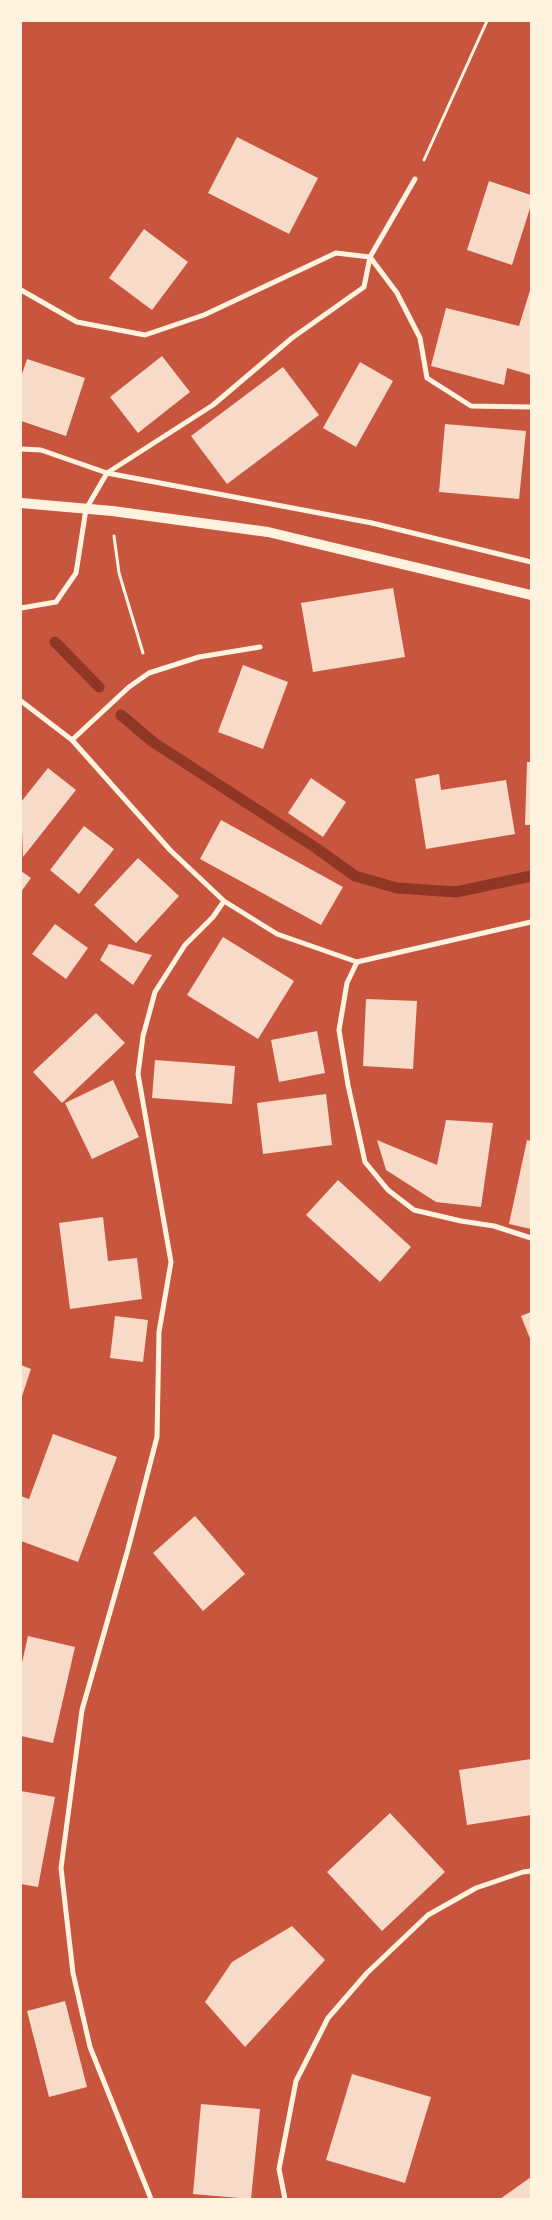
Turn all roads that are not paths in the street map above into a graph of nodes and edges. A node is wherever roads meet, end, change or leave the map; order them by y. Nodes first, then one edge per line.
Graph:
1 (415, 179) road end
2 (370, 257) junction
3 (21, 290) edge
4 (531, 406) edge
5 (21, 449) edge
6 (107, 473) junction
7 (21, 503) edge
8 (86, 509) junction
9 (531, 562) edge
10 (531, 596) edge
11 (21, 608) edge
12 (260, 647) dead end
13 (21, 701) edge
14 (72, 740) junction
15 (224, 901) junction
16 (531, 922) edge
17 (357, 962) junction
18 (531, 1238) edge
19 (531, 1871) edge
20 (151, 2199) edge
21 (284, 2199) edge

1 - 2 street
2 - 3 street
2 - 4 street
2 - 6 street
5 - 6 street
6 - 8 street
6 - 9 street
7 - 8 main road
8 - 10 main road
8 - 11 street
12 - 14 street
13 - 14 street
14 - 15 street
15 - 17 street
15 - 20 street
16 - 17 street
17 - 18 street
19 - 21 street

